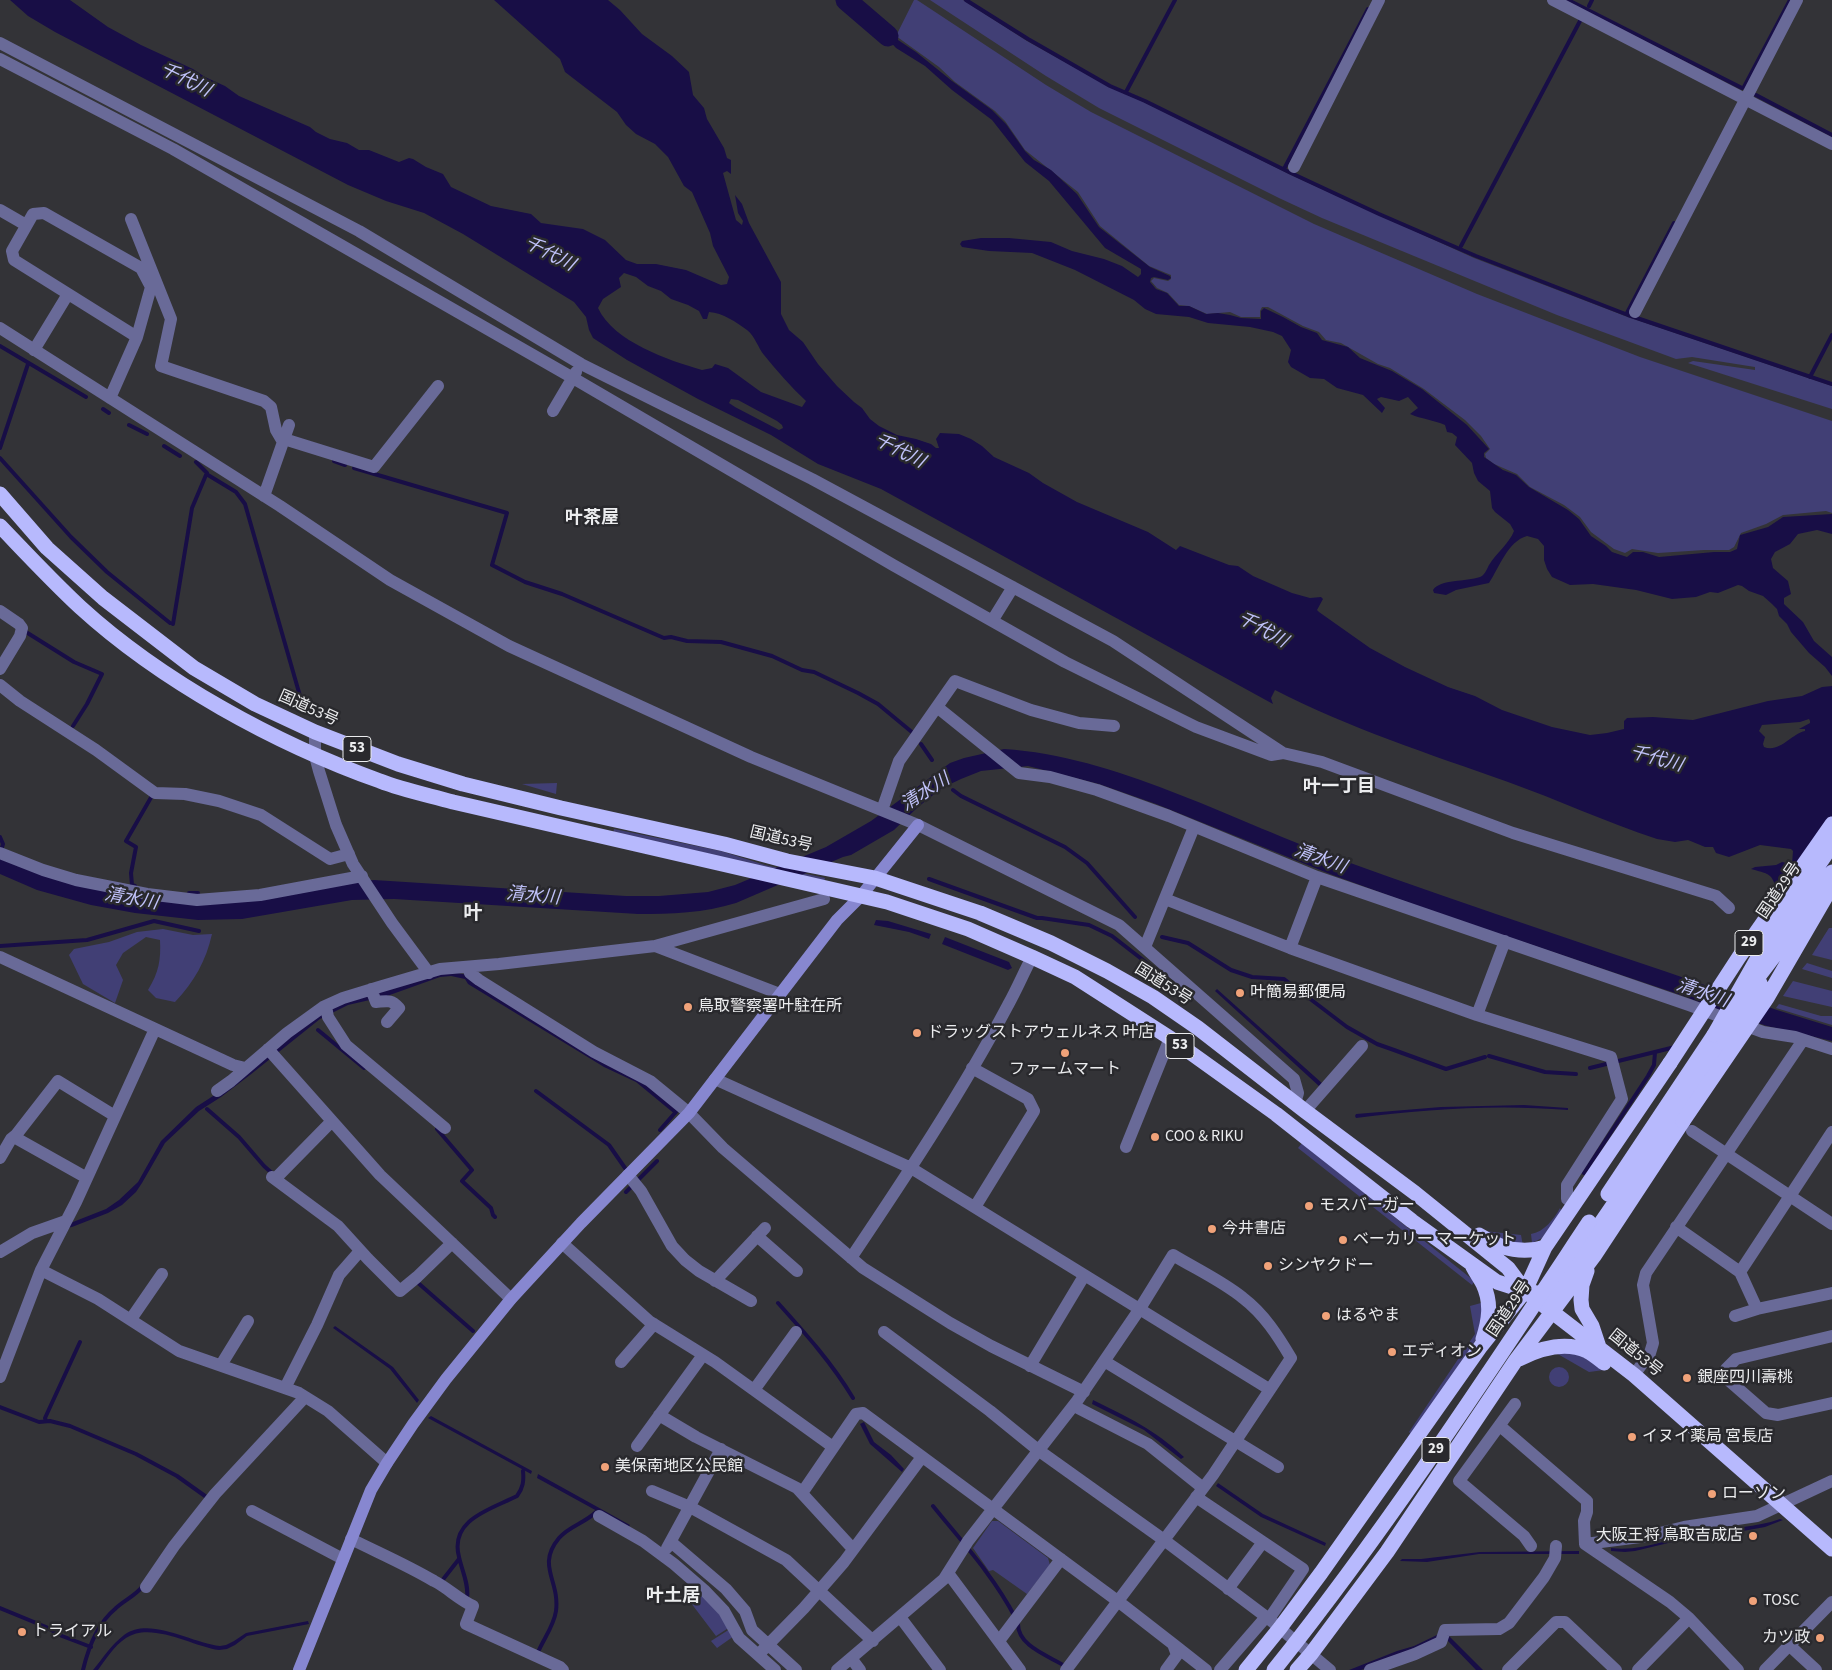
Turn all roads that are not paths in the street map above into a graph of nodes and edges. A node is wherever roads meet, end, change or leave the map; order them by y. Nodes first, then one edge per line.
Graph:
1 (1380, 0) edge
2 (1553, 0) edge
3 (1798, 0) edge
4 (0, 43) edge
5 (0, 59) edge
6 (1745, 99) junction
7 (1832, 144) edge
8 (1294, 166) dead end
9 (0, 210) edge
10 (131, 219) dead end
11 (26, 225) junction
12 (68, 294) junction
13 (1635, 312) dead end
14 (0, 328) edge
15 (137, 338) junction
16 (34, 350) junction
17 (581, 364) junction
18 (572, 378) junction
19 (438, 386) dead end
20 (110, 398) junction
21 (553, 411) dead end
22 (289, 425) dead end
23 (284, 441) junction
24 (0, 494) edge
25 (264, 496) junction
26 (0, 526) edge
27 (1013, 587) junction
28 (0, 611) edge
29 (992, 621) junction
30 (0, 669) edge
31 (0, 684) edge
32 (937, 707) junction
33 (1114, 726) dead end
34 (315, 732) junction
35 (1283, 753) junction
36 (315, 756) junction
37 (882, 810) junction
38 (1832, 824) edge
39 (918, 825) junction
40 (1194, 827) junction
41 (1832, 845) edge
42 (0, 853) edge
43 (349, 854) junction
44 (1832, 872) edge
45 (362, 876) junction
46 (1317, 877) junction
47 (875, 878) junction
48 (1832, 886) edge
49 (861, 896) junction
50 (824, 899) dead end
51 (1165, 900) junction
52 (1729, 908) dead end
53 (1505, 941) junction
54 (655, 946) junction
55 (1145, 947) junction
56 (1290, 948) junction
57 (1032, 956) junction
58 (0, 957) edge
59 (468, 968) junction
60 (429, 972) junction
61 (371, 989) junction
62 (780, 994) junction
63 (326, 1006) junction
64 (1477, 1015) junction
65 (387, 1022) dead end
66 (155, 1029) junction
67 (1170, 1038) junction
68 (1719, 1039) junction
69 (1803, 1040) junction
70 (1362, 1046) dead end
71 (268, 1049) junction
72 (1832, 1049) edge
73 (245, 1068) junction
74 (972, 1068) junction
75 (715, 1079) junction
76 (218, 1091) dead end
77 (1300, 1107) junction
78 (688, 1113) junction
79 (115, 1116) junction
80 (332, 1121) junction
81 (1688, 1126) junction
82 (444, 1128) dead end
83 (1832, 1132) edge
84 (14, 1137) junction
85 (1126, 1147) dead end
86 (1726, 1153) junction
87 (0, 1158) edge
88 (911, 1168) junction
89 (628, 1176) junction
90 (87, 1178) junction
91 (1415, 1193) junction
92 (1790, 1196) junction
93 (1574, 1204) junction
94 (975, 1207) junction
95 (66, 1220) junction
96 (1832, 1224) edge
97 (1676, 1227) junction
98 (452, 1243) junction
99 (562, 1243) junction
100 (1545, 1247) junction
101 (360, 1251) junction
102 (0, 1252) edge
103 (1594, 1256) junction
104 (851, 1258) junction
105 (1471, 1264) junction
106 (41, 1270) junction
107 (797, 1271) dead end
108 (1740, 1272) junction
109 (162, 1274) dead end
110 (1084, 1276) junction
111 (715, 1281) junction
112 (1525, 1291) junction
113 (1832, 1293) edge
114 (511, 1299) junction
115 (751, 1301) dead end
116 (1756, 1309) junction
117 (1139, 1310) junction
118 (1552, 1312) junction
119 (1734, 1316) dead end
120 (131, 1319) junction
121 (248, 1321) dead end
122 (654, 1324) junction
123 (796, 1332) dead end
124 (884, 1332) dead end
125 (1832, 1336) edge
126 (1482, 1346) junction
127 (1599, 1347) junction
128 (704, 1355) junction
129 (1516, 1360) junction
130 (1104, 1361) junction
131 (621, 1362) dead end
132 (221, 1365) junction
133 (1030, 1366) junction
134 (1634, 1374) junction
135 (0, 1377) edge
136 (285, 1388) junction
137 (1269, 1389) junction
138 (754, 1390) junction
139 (1084, 1392) junction
140 (306, 1397) junction
141 (1832, 1403) edge
142 (1516, 1404) dead end
143 (1074, 1406) junction
144 (1676, 1411) junction
145 (659, 1415) junction
146 (1500, 1426) junction
147 (1235, 1441) junction
148 (637, 1446) dead end
149 (833, 1447) junction
150 (721, 1449) junction
151 (1038, 1450) junction
152 (922, 1457) junction
153 (387, 1463) junction
154 (1278, 1467) dead end
155 (1832, 1481) edge
156 (652, 1491) dead end
157 (802, 1493) junction
158 (1200, 1493) junction
159 (1782, 1504) junction
160 (690, 1507) junction
161 (993, 1509) junction
162 (252, 1510) dead end
163 (599, 1516) dead end
164 (351, 1540) junction
165 (1164, 1540) junction
166 (671, 1542) junction
167 (1263, 1542) junction
168 (1585, 1544) junction
169 (1531, 1546) dead end
170 (1556, 1546) dead end
171 (854, 1549) junction
172 (1832, 1549) edge
173 (663, 1556) junction
174 (343, 1559) junction
175 (1061, 1560) junction
176 (948, 1573) junction
177 (146, 1587) dead end
178 (1228, 1590) junction
179 (818, 1591) junction
180 (1119, 1602) junction
181 (1832, 1602) edge
182 (900, 1617) junction
183 (1689, 1618) junction
184 (1272, 1621) junction
185 (873, 1641) junction
186 (999, 1642) junction
187 (769, 1644) junction
188 (1173, 1644) junction
189 (1790, 1646) junction
190 (1312, 1654) junction
191 (758, 1655) junction
192 (851, 1658) junction
193 (304, 1669) edge
194 (563, 1670) edge
195 (775, 1670) edge
196 (796, 1670) edge
197 (837, 1670) edge
198 (860, 1670) edge
199 (940, 1670) edge
200 (1020, 1670) edge
201 (1066, 1670) edge
202 (1166, 1670) edge
203 (1206, 1670) edge
204 (1220, 1670) edge
205 (1246, 1670) edge
206 (1274, 1670) edge
207 (1297, 1670) edge
208 (1330, 1670) edge
209 (1370, 1670) edge
210 (1508, 1670) edge
211 (1616, 1670) edge
212 (1638, 1670) edge
213 (1738, 1670) edge
214 (1765, 1670) edge
215 (1816, 1670) edge

1 - 8 street
2 - 6 street
3 - 6 street
4 - 17 street
5 - 18 street
6 - 7 street
6 - 13 street
9 - 11 street
10 - 23 street
11 - 12 street
11 - 15 street
12 - 15 street
12 - 16 street
14 - 16 street
15 - 20 street
16 - 20 street
17 - 18 street
17 - 27 street
18 - 21 street
18 - 29 street
19 - 23 street
20 - 25 street
22 - 23 street
23 - 25 street
24 - 34 highway, 国道53号 / 53
25 - 37 street
26 - 36 highway, 国道53号 / 53
27 - 29 street
27 - 35 street
28 - 30 street
29 - 35 street
31 - 43 street
32 - 33 street
32 - 37 street
32 - 40 street
34 - 36 street
34 - 47 highway, 国道53号 / 53
35 - 52 street
36 - 43 street
36 - 49 highway, 国道53号 / 53
37 - 39 street
38 - 93 highway, 29, bridge
39 - 47 street
39 - 55 street
40 - 46 street
40 - 51 street
41 - 68 highway, 国道29号 / 29, bridge
42 - 45 street
43 - 45 street
44 - 68 highway, 国道29号 / 29, bridge
45 - 60 street
46 - 53 street
46 - 56 street
47 - 49 street
47 - 77 highway, 国道53号 / 53
48 - 81 highway, bridge
49 - 57 highway, 国道53号 / 53
49 - 62 street
50 - 54 street
51 - 55 street
51 - 56 street
53 - 64 street
53 - 69 street
54 - 59 street
54 - 62 street
55 - 77 street
56 - 64 street
57 - 67 highway, 国道53号 / 53
57 - 74 street
58 - 66 street
59 - 60 street
59 - 78 street
60 - 61 street
61 - 63 street
61 - 65 street
62 - 75 street
63 - 71 street
63 - 82 street
64 - 93 street
66 - 73 street
66 - 79 street
67 - 85 street
67 - 105 highway, 国道53号 / 53
68 - 112 highway, 29
68 - 206 highway, 国道29号 / 29, bridge
69 - 72 street
69 - 86 street
70 - 77 street
71 - 73 street
71 - 80 street
73 - 76 street
74 - 88 street
74 - 94 street
75 - 78 street
75 - 88 street
77 - 91 highway, 国道53号 / 53
78 - 89 street
78 - 104 street
79 - 84 street
79 - 90 street
80 - 98 street
80 - 101 street
81 - 86 street
81 - 103 highway
83 - 92 street
84 - 87 street
84 - 90 street
86 - 92 street
86 - 97 street
88 - 94 street
88 - 104 street
89 - 99 street
89 - 111 street
90 - 95 street
91 - 100 highway
91 - 112 highway, 国道53号 / 53
92 - 96 street
92 - 108 street
93 - 100 highway, 29
94 - 110 street
95 - 102 street
95 - 106 street
97 - 108 street
97 - 134 street
98 - 101 street
98 - 114 street
99 - 114 street
99 - 122 street
100 - 112 highway, 29
101 - 136 street
103 - 118 highway
103 - 127 highway
104 - 133 street
105 - 112 highway, 国道53号 / 53
105 - 126 highway
106 - 120 street
106 - 135 street
107 - 111 street
108 - 116 street
109 - 120 street
110 - 117 street
110 - 133 street
111 - 115 street
112 - 118 highway, 国道53号 / 53
112 - 126 highway
113 - 116 street
114 - 153 street
116 - 119 street
117 - 130 street
117 - 137 street
117 - 137 street
118 - 127 highway, 国道53号 / 53
118 - 129 highway
120 - 132 street
121 - 132 street
122 - 128 street
122 - 131 street
123 - 138 street
124 - 151 street
125 - 141 street
126 - 184 highway
127 - 134 highway, 国道53号 / 53
128 - 138 street
128 - 145 street
129 - 144 highway
129 - 190 highway
130 - 139 street
130 - 147 street
132 - 136 street
133 - 139 street
134 - 144 highway, 国道53号 / 53
136 - 140 street
137 - 147 street
138 - 149 street
139 - 143 street
140 - 153 street
140 - 177 street
142 - 146 street
143 - 151 street
143 - 158 street
144 - 159 highway, 国道53号 / 53
145 - 148 street
145 - 150 street
146 - 168 street
146 - 169 street
147 - 154 street
147 - 158 street
149 - 152 street
149 - 157 street
150 - 157 street
150 - 160 street
151 - 161 street
151 - 165 street
152 - 161 street
152 - 171 street
153 - 164 street
155 - 159 street
156 - 160 street
157 - 171 street
158 - 165 street
158 - 167 street
159 - 168 street
159 - 172 highway, 国道53号 / 53
160 - 166 street
160 - 179 street
161 - 175 street
161 - 176 street
162 - 174 street
163 - 173 street
164 - 174 street
164 - 194 street
165 - 178 street
165 - 180 street
166 - 173 street
166 - 187 street
167 - 178 street
167 - 184 street
168 - 183 street
170 - 209 street
171 - 179 street
173 - 191 street
174 - 193 street
175 - 180 street
175 - 186 street
176 - 182 street
176 - 186 street
178 - 184 street
179 - 185 street
179 - 187 street
180 - 188 street
180 - 201 street
181 - 189 street
182 - 185 street
182 - 199 street
183 - 212 street
183 - 213 street
184 - 190 street
184 - 204 street
184 - 205 highway
185 - 192 street
186 - 200 street
187 - 191 street
187 - 196 street
188 - 202 street
188 - 203 street
189 - 214 street
189 - 215 street
190 - 207 highway
190 - 208 street
191 - 195 street
192 - 197 street
192 - 198 street
210 - 211 street

